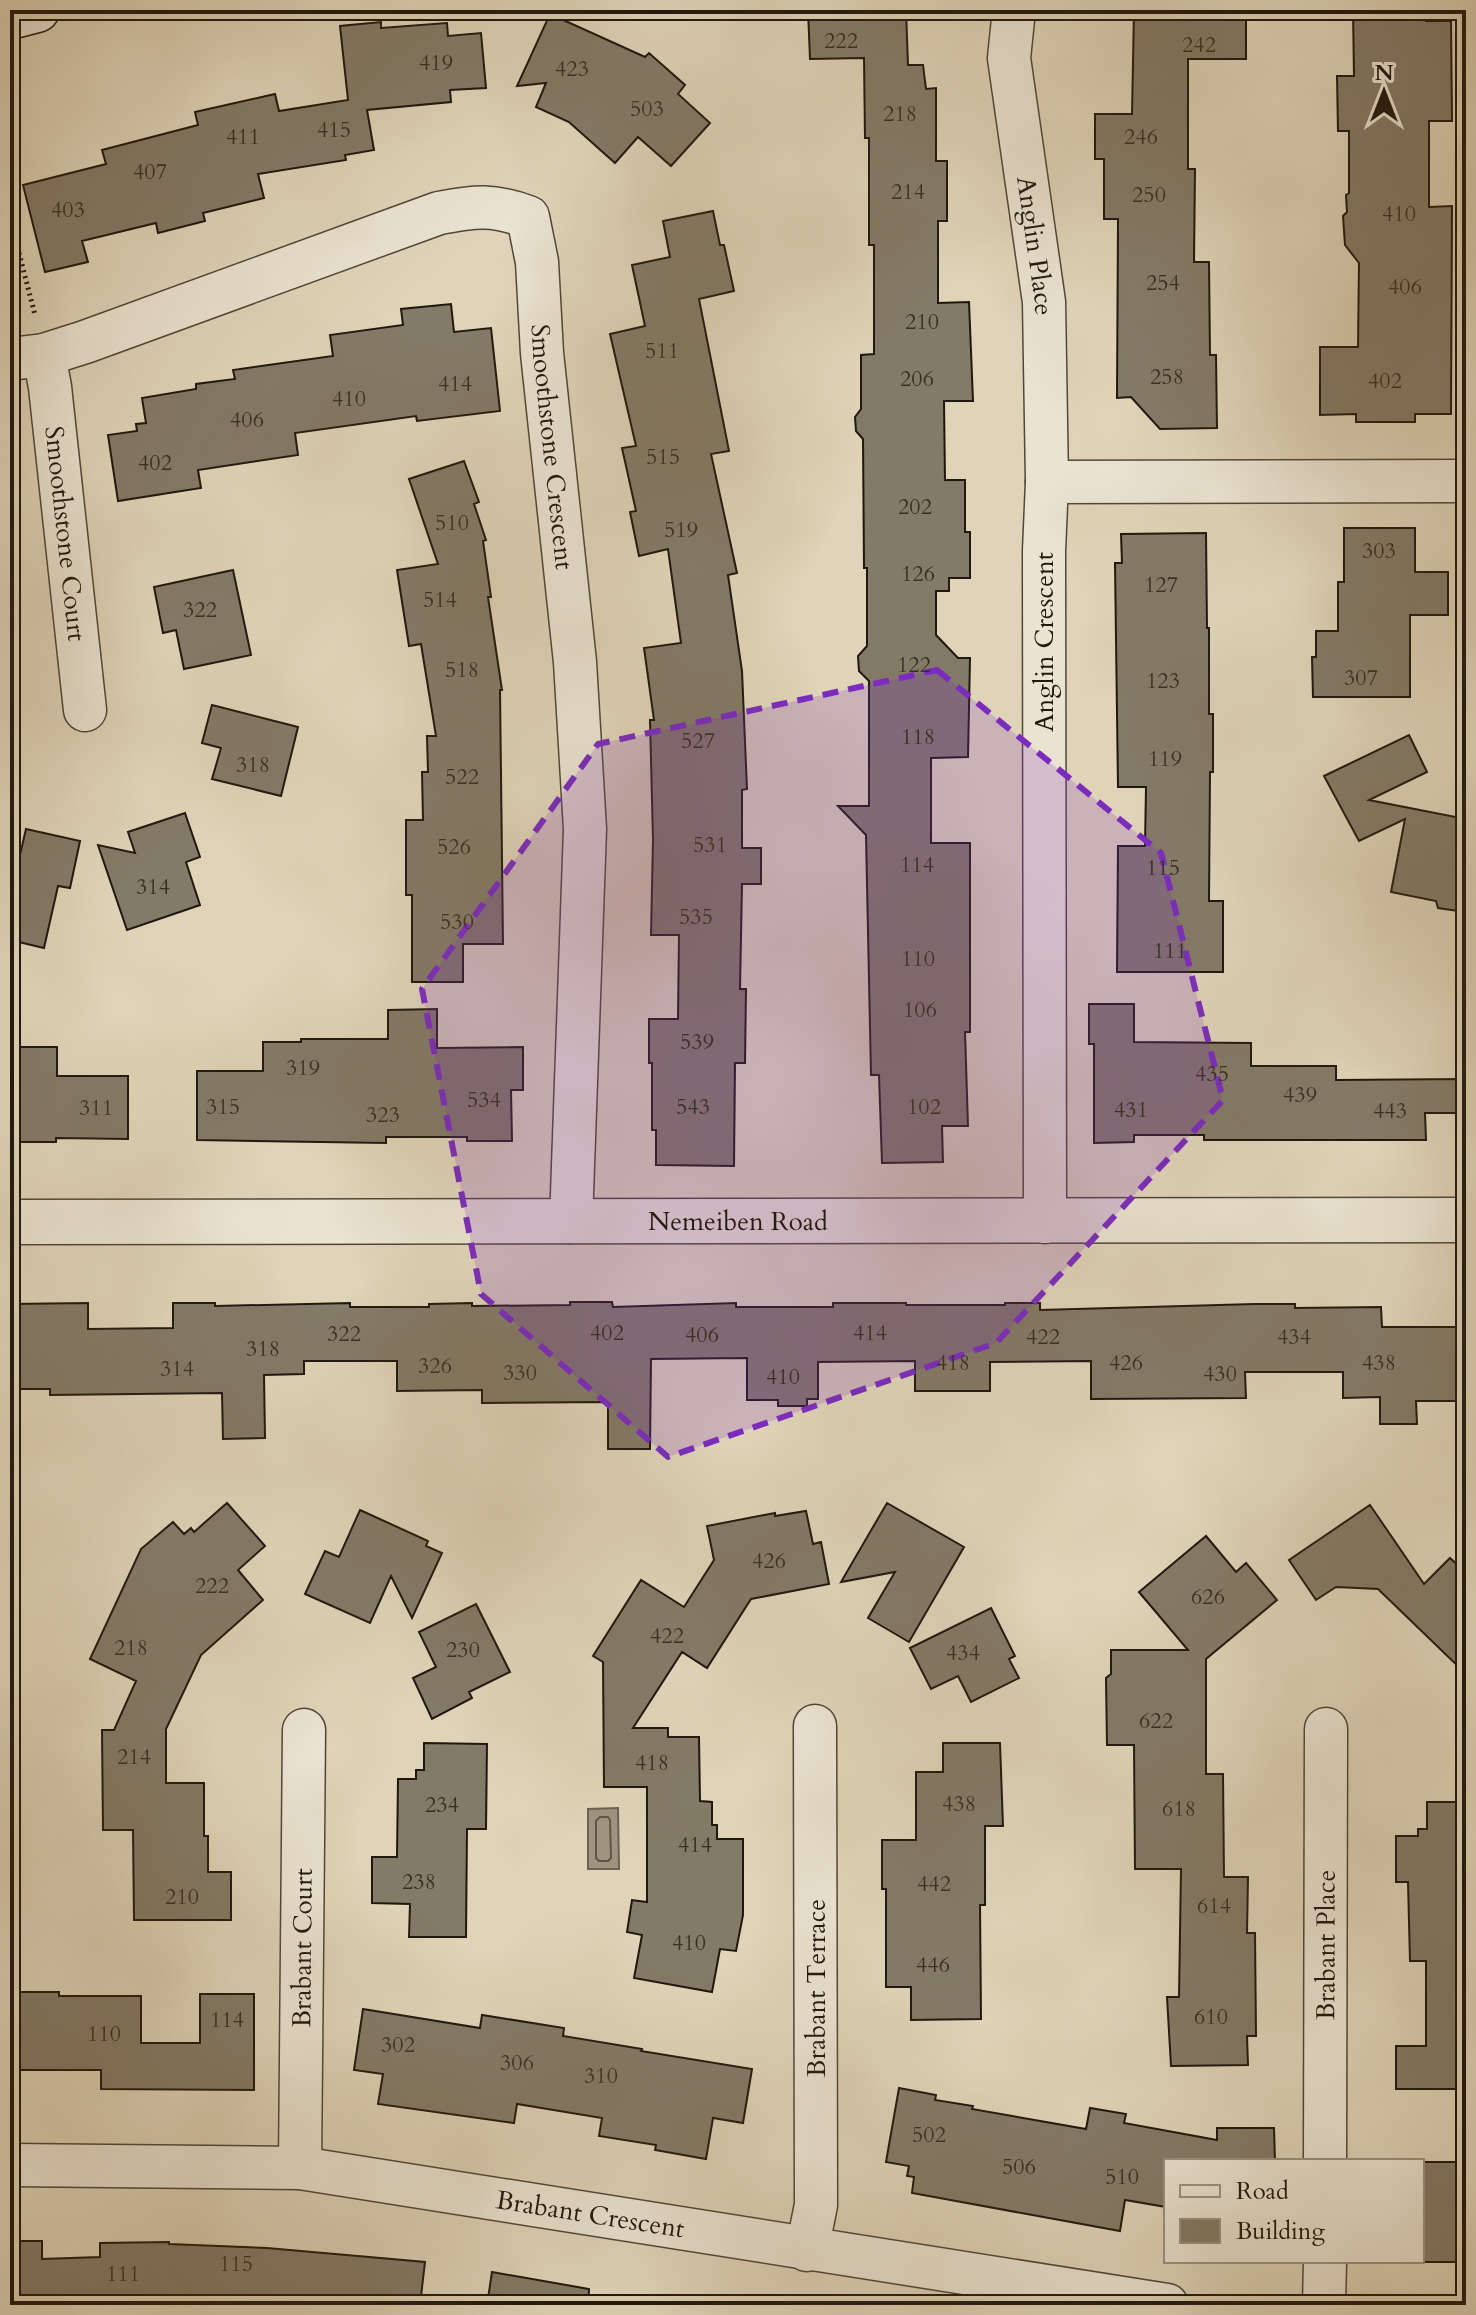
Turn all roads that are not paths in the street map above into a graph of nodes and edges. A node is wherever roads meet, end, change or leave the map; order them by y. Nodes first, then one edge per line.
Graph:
1 (37, 10) edge
2 (1014, 10) edge
3 (10, 17) edge
4 (30, 343) edge
5 (1466, 481) edge
6 (1047, 482) junction
7 (85, 710) dead end
8 (1466, 1220) edge
9 (10, 1222) edge
10 (571, 1222) junction
11 (1045, 1222) junction
12 (815, 1726) dead end
13 (1326, 1729) dead end
14 (304, 1730) dead end
15 (1325, 2159) edge
16 (10, 2165) edge
17 (300, 2168) junction
18 (807, 2250) junction
19 (1325, 2263) edge
20 (1167, 2305) edge
21 (1324, 2305) edge

1 - 3 street
2 - 6 street, Anglin Place
4 - 7 street, Smoothstone Court
4 - 10 street, Smoothstone Crescent
5 - 6 street
6 - 11 street, Anglin Crescent
8 - 11 street, Nemeiben Road
9 - 10 street, Nemeiben Road
10 - 11 street, Nemeiben Road
12 - 18 street, Brabant Terrace
13 - 15 street, Brabant Place
14 - 17 street, Brabant Court
16 - 17 street, Brabant Crescent
17 - 18 street, Brabant Crescent
18 - 20 street, Brabant Crescent
19 - 21 street

